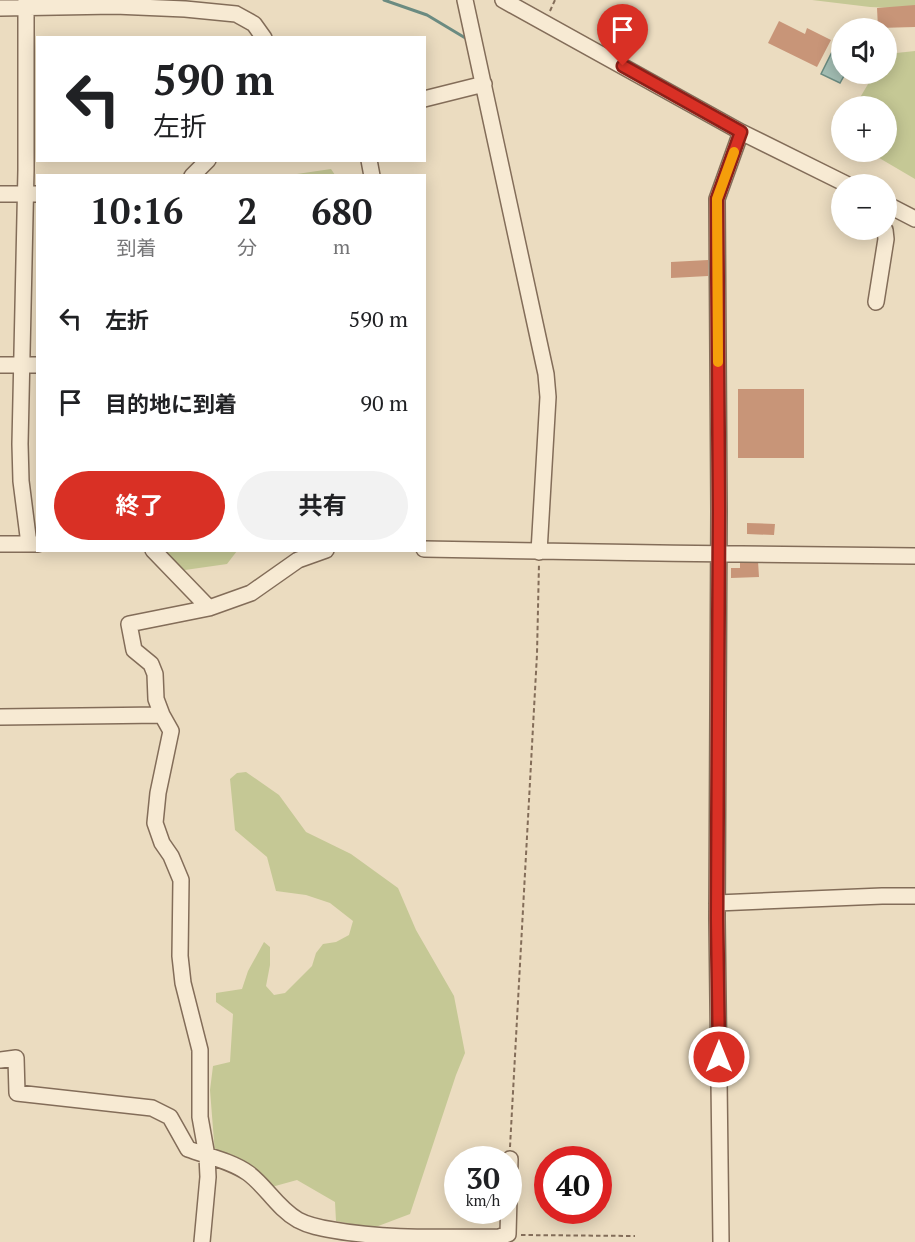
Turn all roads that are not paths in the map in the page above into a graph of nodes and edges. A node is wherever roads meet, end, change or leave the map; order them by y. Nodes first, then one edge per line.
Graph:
1 (465, 0) edge
2 (503, 0) edge
3 (26, 4) edge
4 (155, 4) edge
5 (0, 8) edge
6 (263, 36) edge
7 (484, 84) junction
8 (426, 98) edge
9 (741, 132) junction
10 (206, 162) edge
11 (194, 174) edge
12 (831, 177) edge
13 (0, 194) edge
14 (31, 194) edge
15 (897, 211) edge
16 (915, 219) edge
17 (886, 240) edge
18 (876, 302) dead end
19 (0, 365) edge
20 (21, 365) junction
21 (36, 365) edge
22 (0, 544) edge
23 (33, 544) edge
24 (426, 549) edge
25 (155, 552) edge
26 (320, 552) edge
27 (539, 552) junction
28 (718, 553) junction
29 (915, 556) edge
30 (209, 608) junction
31 (162, 715) junction
32 (0, 717) edge
33 (915, 896) edge
34 (717, 903) junction
35 (0, 1060) edge
36 (207, 1156) junction
37 (508, 1224) edge
38 (417, 1239) edge
39 (202, 1242) edge
40 (720, 1242) edge

1 - 7 street
2 - 9 street
3 - 4 street
3 - 5 street
3 - 14 street
4 - 6 street
7 - 8 street
7 - 27 street
9 - 12 street
9 - 28 street
10 - 11 street
13 - 14 street
14 - 20 street
15 - 16 street
17 - 18 street
19 - 20 street
20 - 21 street
20 - 23 street
22 - 23 street
24 - 27 street
25 - 30 street
26 - 30 street
27 - 28 street
28 - 29 street
28 - 34 street
30 - 31 street
31 - 32 street
31 - 36 street
33 - 34 street
34 - 40 street
35 - 36 street
36 - 38 street
36 - 39 street
37 - 38 street

